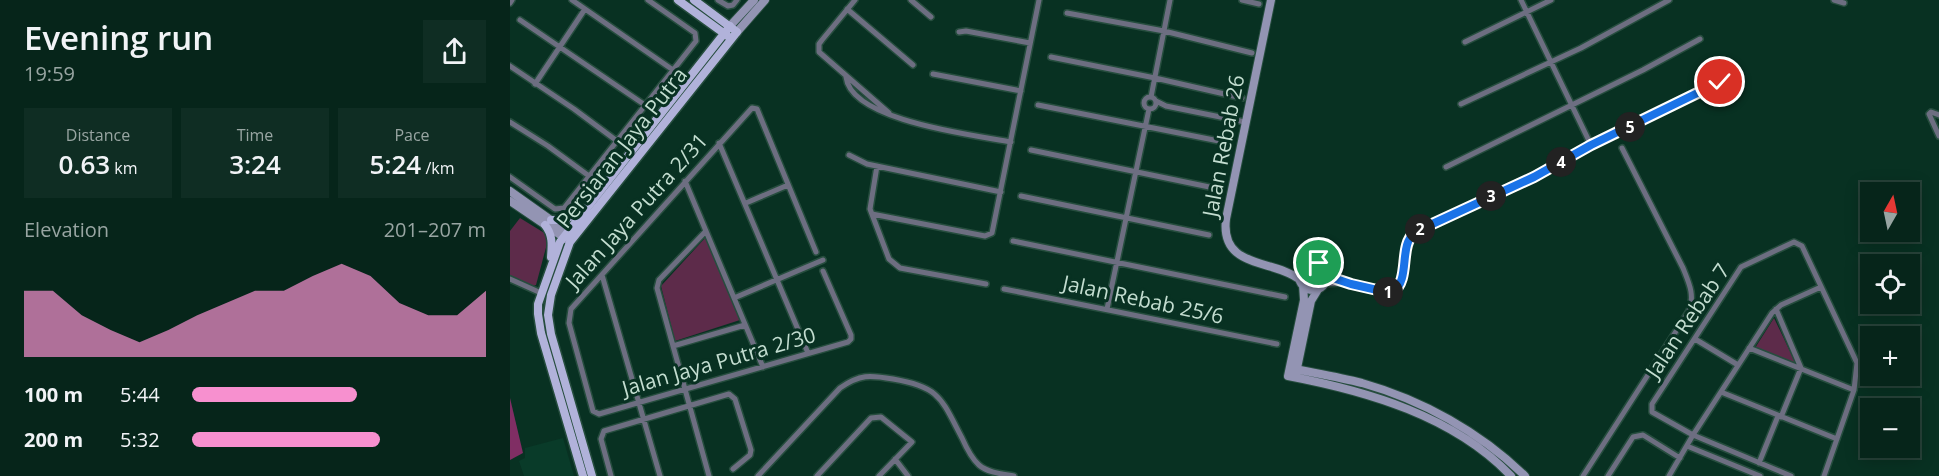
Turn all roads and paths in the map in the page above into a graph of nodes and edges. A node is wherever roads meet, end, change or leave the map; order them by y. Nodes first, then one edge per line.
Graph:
1 (572, 0) edge
2 (648, 0) edge
3 (678, 0) edge
4 (694, 0) edge
5 (718, 0) edge
6 (737, 0) edge
7 (754, 0) edge
8 (765, 0) edge
9 (855, 0) edge
10 (911, 0) edge
11 (1039, 0) edge
12 (1170, 0) edge
13 (1242, 0) edge
14 (1271, 0) edge
15 (1521, 0) edge
16 (1551, 0) edge
17 (1669, 0) edge
18 (1834, 0) edge
19 (1844, 3) dead end
20 (1258, 4) dead end
21 (585, 9) junction
22 (847, 9) junction
23 (1527, 12) junction
24 (1067, 13) dead end
25 (931, 17) dead end
26 (520, 20) dead end
27 (1164, 31) junction
28 (959, 32) dead end
29 (731, 33) junction
30 (1700, 39) dead end
31 (1465, 42) dead end
32 (1030, 43) junction
33 (560, 47) junction
34 (1252, 53) dead end
35 (1051, 57) dead end
36 (1552, 62) junction
37 (913, 65) dead end
38 (510, 66) edge
39 (673, 70) junction
40 (933, 74) dead end
41 (1155, 78) junction
42 (1720, 82) dead end
43 (535, 84) junction
44 (1021, 92) junction
45 (1242, 98) dead end
46 (1152, 103) junction
47 (1461, 104) dead end
48 (645, 105) junction
49 (1038, 105) dead end
50 (1570, 106) junction
51 (1939, 115) edge
52 (510, 122) edge
53 (1245, 122) junction
54 (1145, 126) junction
55 (1939, 136) edge
56 (617, 141) junction
57 (1011, 142) junction
58 (719, 143) junction
59 (1229, 143) dead end
60 (1591, 145) junction
61 (1622, 148) dead end
62 (1031, 150) dead end
63 (849, 155) dead end
64 (877, 166) junction
65 (1446, 167) dead end
66 (622, 170) junction
67 (1136, 172) junction
68 (589, 176) junction
69 (510, 177) edge
70 (685, 181) junction
71 (788, 185) junction
72 (1219, 189) dead end
73 (510, 191) edge
74 (1001, 192) junction
75 (1021, 196) dead end
76 (510, 201) edge
77 (746, 204) junction
78 (588, 207) junction
79 (872, 214) junction
80 (1126, 218) junction
81 (548, 222) junction
82 (706, 231) junction
83 (1209, 235) dead end
84 (569, 237) junction
85 (1013, 241) dead end
86 (816, 252) dead end
87 (824, 260) dead end
88 (1116, 262) junction
89 (550, 267) junction
90 (1302, 267) junction
91 (1277, 268) junction
92 (824, 271) dead end
93 (1327, 273) junction
94 (602, 275) junction
95 (510, 279) edge
96 (777, 280) junction
97 (1301, 282) junction
98 (986, 284) dead end
99 (1351, 284) junction
100 (1322, 286) junction
101 (1821, 286) junction
102 (1004, 289) dead end
103 (541, 293) junction
104 (1285, 297) dead end
105 (734, 298) junction
106 (1107, 309) junction
107 (1776, 309) junction
108 (745, 325) junction
109 (1695, 339) junction
110 (1276, 344) dead end
111 (673, 346) junction
112 (1749, 348) junction
113 (808, 353) junction
114 (1300, 355) junction
115 (1738, 365) junction
116 (762, 367) junction
117 (1801, 368) junction
118 (1292, 373) junction
119 (1316, 374) junction
120 (685, 389) junction
121 (1854, 390) junction
122 (1721, 392) junction
123 (639, 402) junction
124 (689, 405) junction
125 (596, 413) joint
126 (1779, 416) junction
127 (644, 418) junction
128 (1693, 435) junction
129 (1837, 439) junction
130 (1687, 446) junction
131 (1680, 458) junction
132 (896, 459) junction
133 (1759, 463) junction
134 (733, 469) dead end
135 (708, 475) edge
136 (583, 476) edge
137 (592, 476) edge
138 (611, 476) edge
139 (660, 476) edge
140 (699, 476) edge
141 (758, 476) edge
142 (817, 476) edge
143 (879, 476) edge
144 (908, 476) edge
145 (1014, 476) edge
146 (1511, 476) edge
147 (1525, 476) edge
148 (1583, 476) edge
149 (1608, 476) edge
150 (1669, 476) edge
151 (1760, 476) edge
152 (1791, 476) edge
153 (1824, 476) edge

1 - 21 street
2 - 39 street
3 - 29 main road
4 - 29 main road
5 - 6 street
7 - 29 street, Persiaran Jaya Putra
8 - 29 street, Persiaran Jaya Putra
9 - 22 street
10 - 25 street
11 - 32 street
12 - 27 street
13 - 20 street
14 - 53 street, Jalan Rebab 26
15 - 23 street
16 - 23 street
17 - 36 street
18 - 19 street
21 - 33 street
21 - 39 street
22 - 37 street
22 - 57 street
23 - 31 street
23 - 36 street
24 - 27 street
26 - 33 street
27 - 34 street
27 - 41 street
28 - 32 street
29 - 66 main road, Persiaran Jaya Putra
30 - 50 street
32 - 44 street
33 - 43 street
33 - 48 street
35 - 41 street
36 - 47 street
36 - 50 street
38 - 43 street
39 - 48 street
40 - 44 street
41 - 45 street
41 - 46 street
42 - 60 street
43 - 56 street
44 - 57 street
46 - 53 street
46 - 54 street
48 - 56 street
49 - 54 street
50 - 60 street
50 - 65 street
51 - 55 street
52 - 68 street
53 - 91 street, Jalan Rebab 26
54 - 59 street
54 - 67 street
56 - 68 street
57 - 74 street
58 - 70 street, Jalan Jaya Putra 2/31
58 - 71 street, Jalan Jaya Putra 2/31
58 - 77 street
60 - 99 street
61 - 148 street
62 - 67 street
63 - 64 street
64 - 74 street
64 - 79 street
66 - 78 main road, Persiaran Jaya Putra
66 - 84 main road, Persiaran Jaya Putra
67 - 72 street
67 - 80 street
68 - 69 street
70 - 82 street
70 - 94 street, Jalan Jaya Putra 2/31
71 - 77 street
71 - 86 street
73 - 81 street
74 - 79 street
75 - 80 street
76 - 81 street
77 - 96 street
78 - 81 main road
78 - 84 main road, Persiaran Jaya Putra
79 - 98 street
80 - 83 street
80 - 88 street
81 - 84 street
81 - 89 main road
82 - 105 street
82 - 111 street
84 - 89 main road, Persiaran Jaya Putra
84 - 137 main road, Persiaran Jaya Putra
85 - 88 street
87 - 96 street
88 - 104 street
88 - 106 street
89 - 103 main road, Persiaran Jaya Putra
90 - 91 street, Jalan Rebab 26
90 - 93 street
90 - 97 street
91 - 97 street, Jalan Rebab 26
92 - 113 street, Jalan Jaya Putra 2/30
93 - 99 street
93 - 100 street
94 - 123 street
94 - 125 street, Jalan Jaya Putra 2/31
95 - 103 street
96 - 105 street
96 - 113 street
97 - 100 street
97 - 118 street
99 - 100 street
100 - 114 street
101 - 107 street
101 - 109 street, Jalan Rebab 7
101 - 121 street
102 - 106 street, Jalan Rebab 25/6
103 - 136 main road, Persiaran Jaya Putra
105 - 108 street
106 - 110 street, Jalan Rebab 25/6
107 - 112 street
107 - 117 street
108 - 111 street
108 - 116 street
109 - 115 street
109 - 128 street, Jalan Rebab 7
111 - 120 street
112 - 115 street
112 - 117 street
113 - 116 street, Jalan Jaya Putra 2/30
114 - 118 street
114 - 119 street
115 - 122 street
116 - 120 street, Jalan Jaya Putra 2/30
117 - 121 street
117 - 126 street
118 - 119 street
118 - 146 street
119 - 147 street
120 - 123 street, Jalan Jaya Putra 2/30
120 - 124 street
121 - 129 street
122 - 126 street
122 - 128 street
123 - 125 street, Jalan Jaya Putra 2/30
123 - 127 street
124 - 127 street
124 - 134 street
124 - 135 street
126 - 129 street
126 - 133 street
127 - 138 street
127 - 139 street
128 - 130 street
128 - 133 street
129 - 153 street
130 - 131 street
130 - 151 street
131 - 149 street
131 - 150 street
132 - 142 street
132 - 143 street
132 - 144 street
133 - 152 street
135 - 140 street
141 - 145 street

